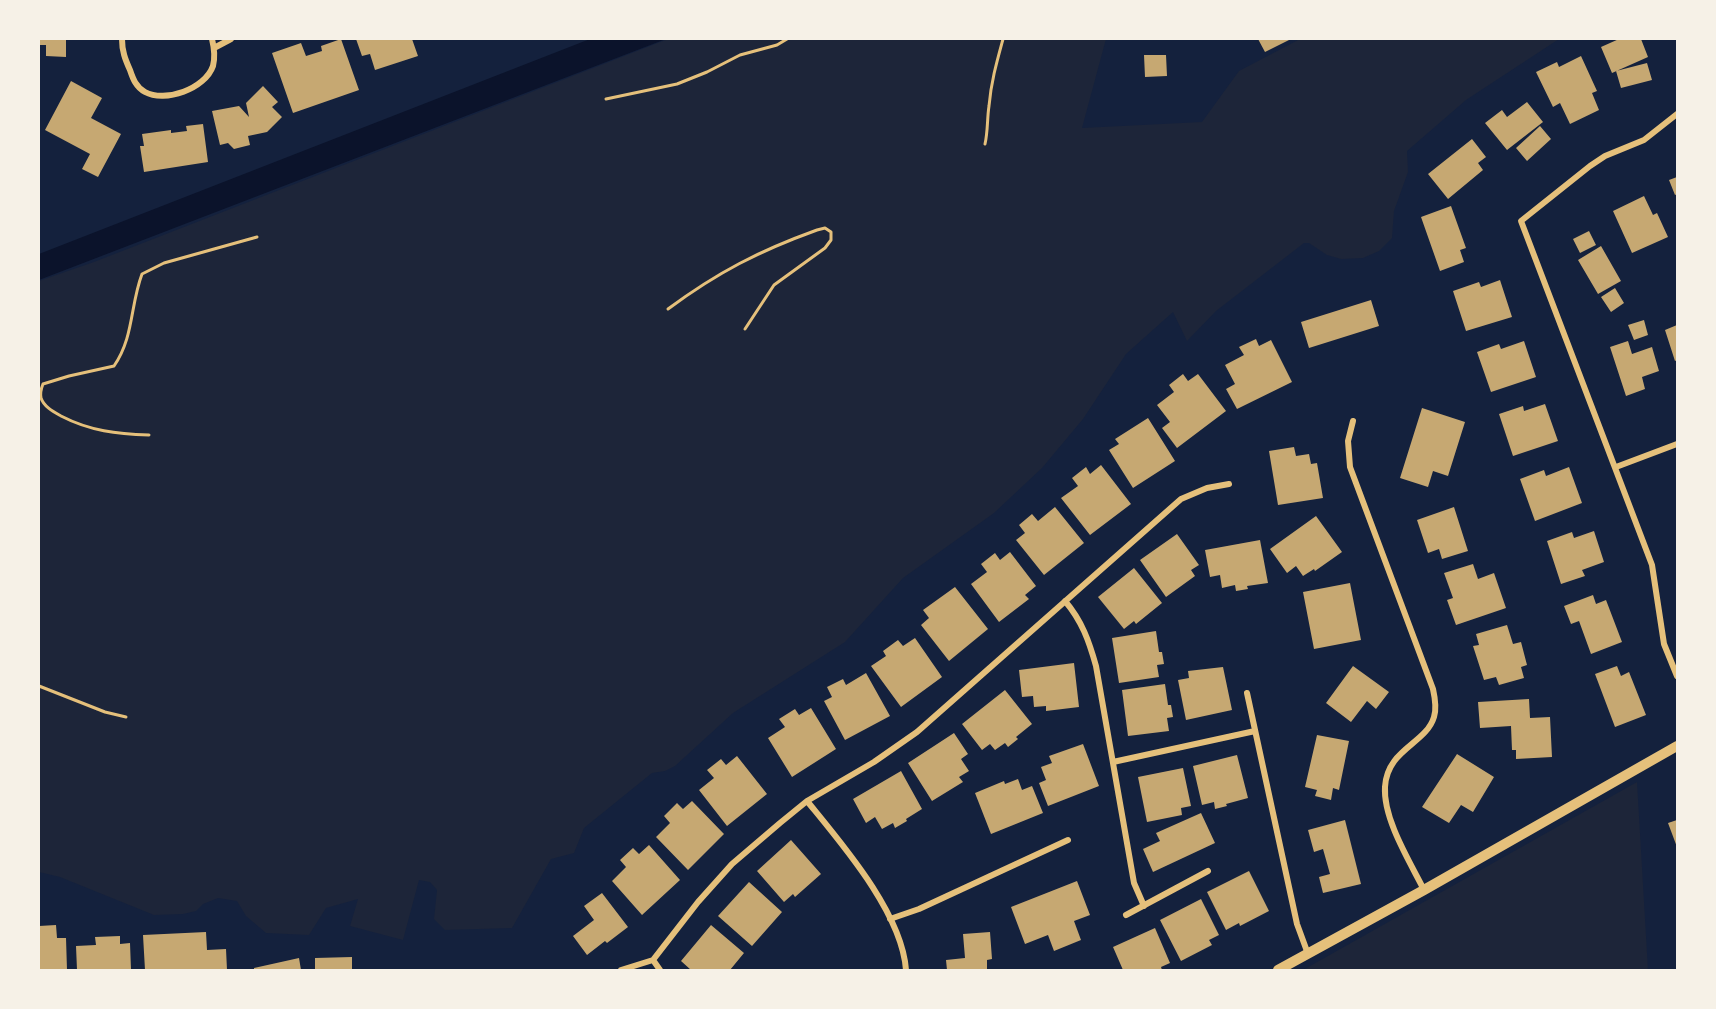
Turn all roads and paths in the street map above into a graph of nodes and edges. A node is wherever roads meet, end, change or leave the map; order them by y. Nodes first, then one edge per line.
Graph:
1 (122, 39) edge
2 (212, 39) edge
3 (231, 39) edge
4 (787, 39) edge
5 (1004, 39) edge
6 (214, 48) junction
7 (606, 99) dead end
8 (1677, 114) edge
9 (985, 144) dead end
10 (257, 237) dead end
11 (668, 309) dead end
12 (745, 329) dead end
13 (1353, 421) dead end
14 (149, 435) dead end
15 (1677, 444) edge
16 (1616, 467) junction
17 (1229, 484) dead end
18 (1065, 601) junction
19 (1677, 676) edge
20 (39, 686) edge
21 (1247, 693) dead end
22 (126, 717) dead end
23 (1255, 731) junction
24 (1677, 746) edge
25 (1113, 762) junction
26 (807, 801) junction
27 (1068, 840) dead end
28 (1208, 872) dead end
29 (1424, 890) junction
30 (1144, 906) junction
31 (1126, 915) dead end
32 (890, 918) junction
33 (1308, 954) junction
34 (653, 960) junction
35 (621, 970) edge
36 (660, 970) edge
37 (906, 970) edge
38 (1278, 970) edge

1 - 6 street
2 - 6 street
3 - 6 street
4 - 7 path
5 - 9 path
8 - 16 street
10 - 14 path
11 - 12 path
13 - 29 street
15 - 16 street
16 - 19 street
17 - 18 street
18 - 25 street
18 - 26 street
20 - 22 path
21 - 23 street
23 - 25 street
23 - 33 street
24 - 29 street
25 - 30 street
26 - 32 street
26 - 34 street
27 - 32 street
28 - 30 street
29 - 33 street
30 - 31 street
32 - 37 street
33 - 38 street
34 - 35 street
34 - 36 street

